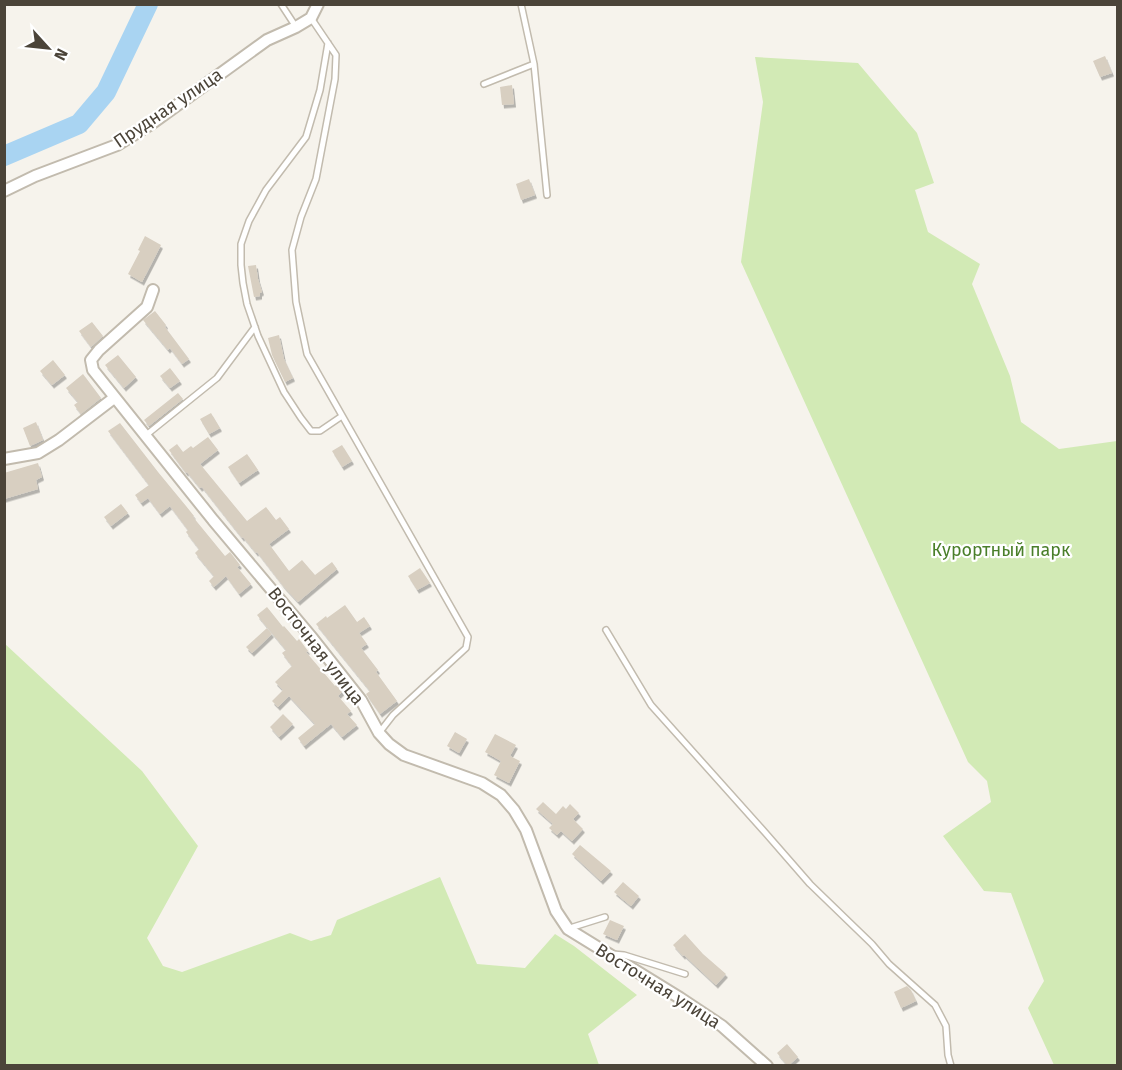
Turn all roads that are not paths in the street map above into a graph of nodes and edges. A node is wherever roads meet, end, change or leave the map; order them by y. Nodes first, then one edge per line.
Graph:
1 (281, 4) edge
2 (318, 4) edge
3 (521, 4) edge
4 (311, 18) junction
5 (296, 27) junction
6 (328, 43) junction
7 (534, 64) junction
8 (484, 84) dead end
9 (4, 191) edge
10 (547, 195) dead end
11 (153, 290) dead end
12 (255, 327) junction
13 (114, 398) junction
14 (342, 416) junction
15 (145, 436) junction
16 (4, 459) edge
17 (606, 630) dead end
18 (379, 733) junction
19 (605, 917) dead end
20 (568, 929) junction
21 (606, 953) junction
22 (685, 974) dead end
23 (766, 1065) edge
24 (951, 1065) edge

1 - 5 lane
2 - 4 street
3 - 7 lane
4 - 5 street, Прудная улица
4 - 6 lane
5 - 9 street, Прудная улица
6 - 12 lane
6 - 14 lane
7 - 8 lane
7 - 10 lane
11 - 13 street, Восточная улица
12 - 14 lane
12 - 15 lane
13 - 15 street, Восточная улица
13 - 16 street
14 - 18 lane
15 - 18 street, Восточная улица
17 - 24 lane
18 - 20 street, Восточная улица
19 - 20 lane
20 - 21 street, Восточная улица
21 - 22 lane
21 - 23 street, Восточная улица

